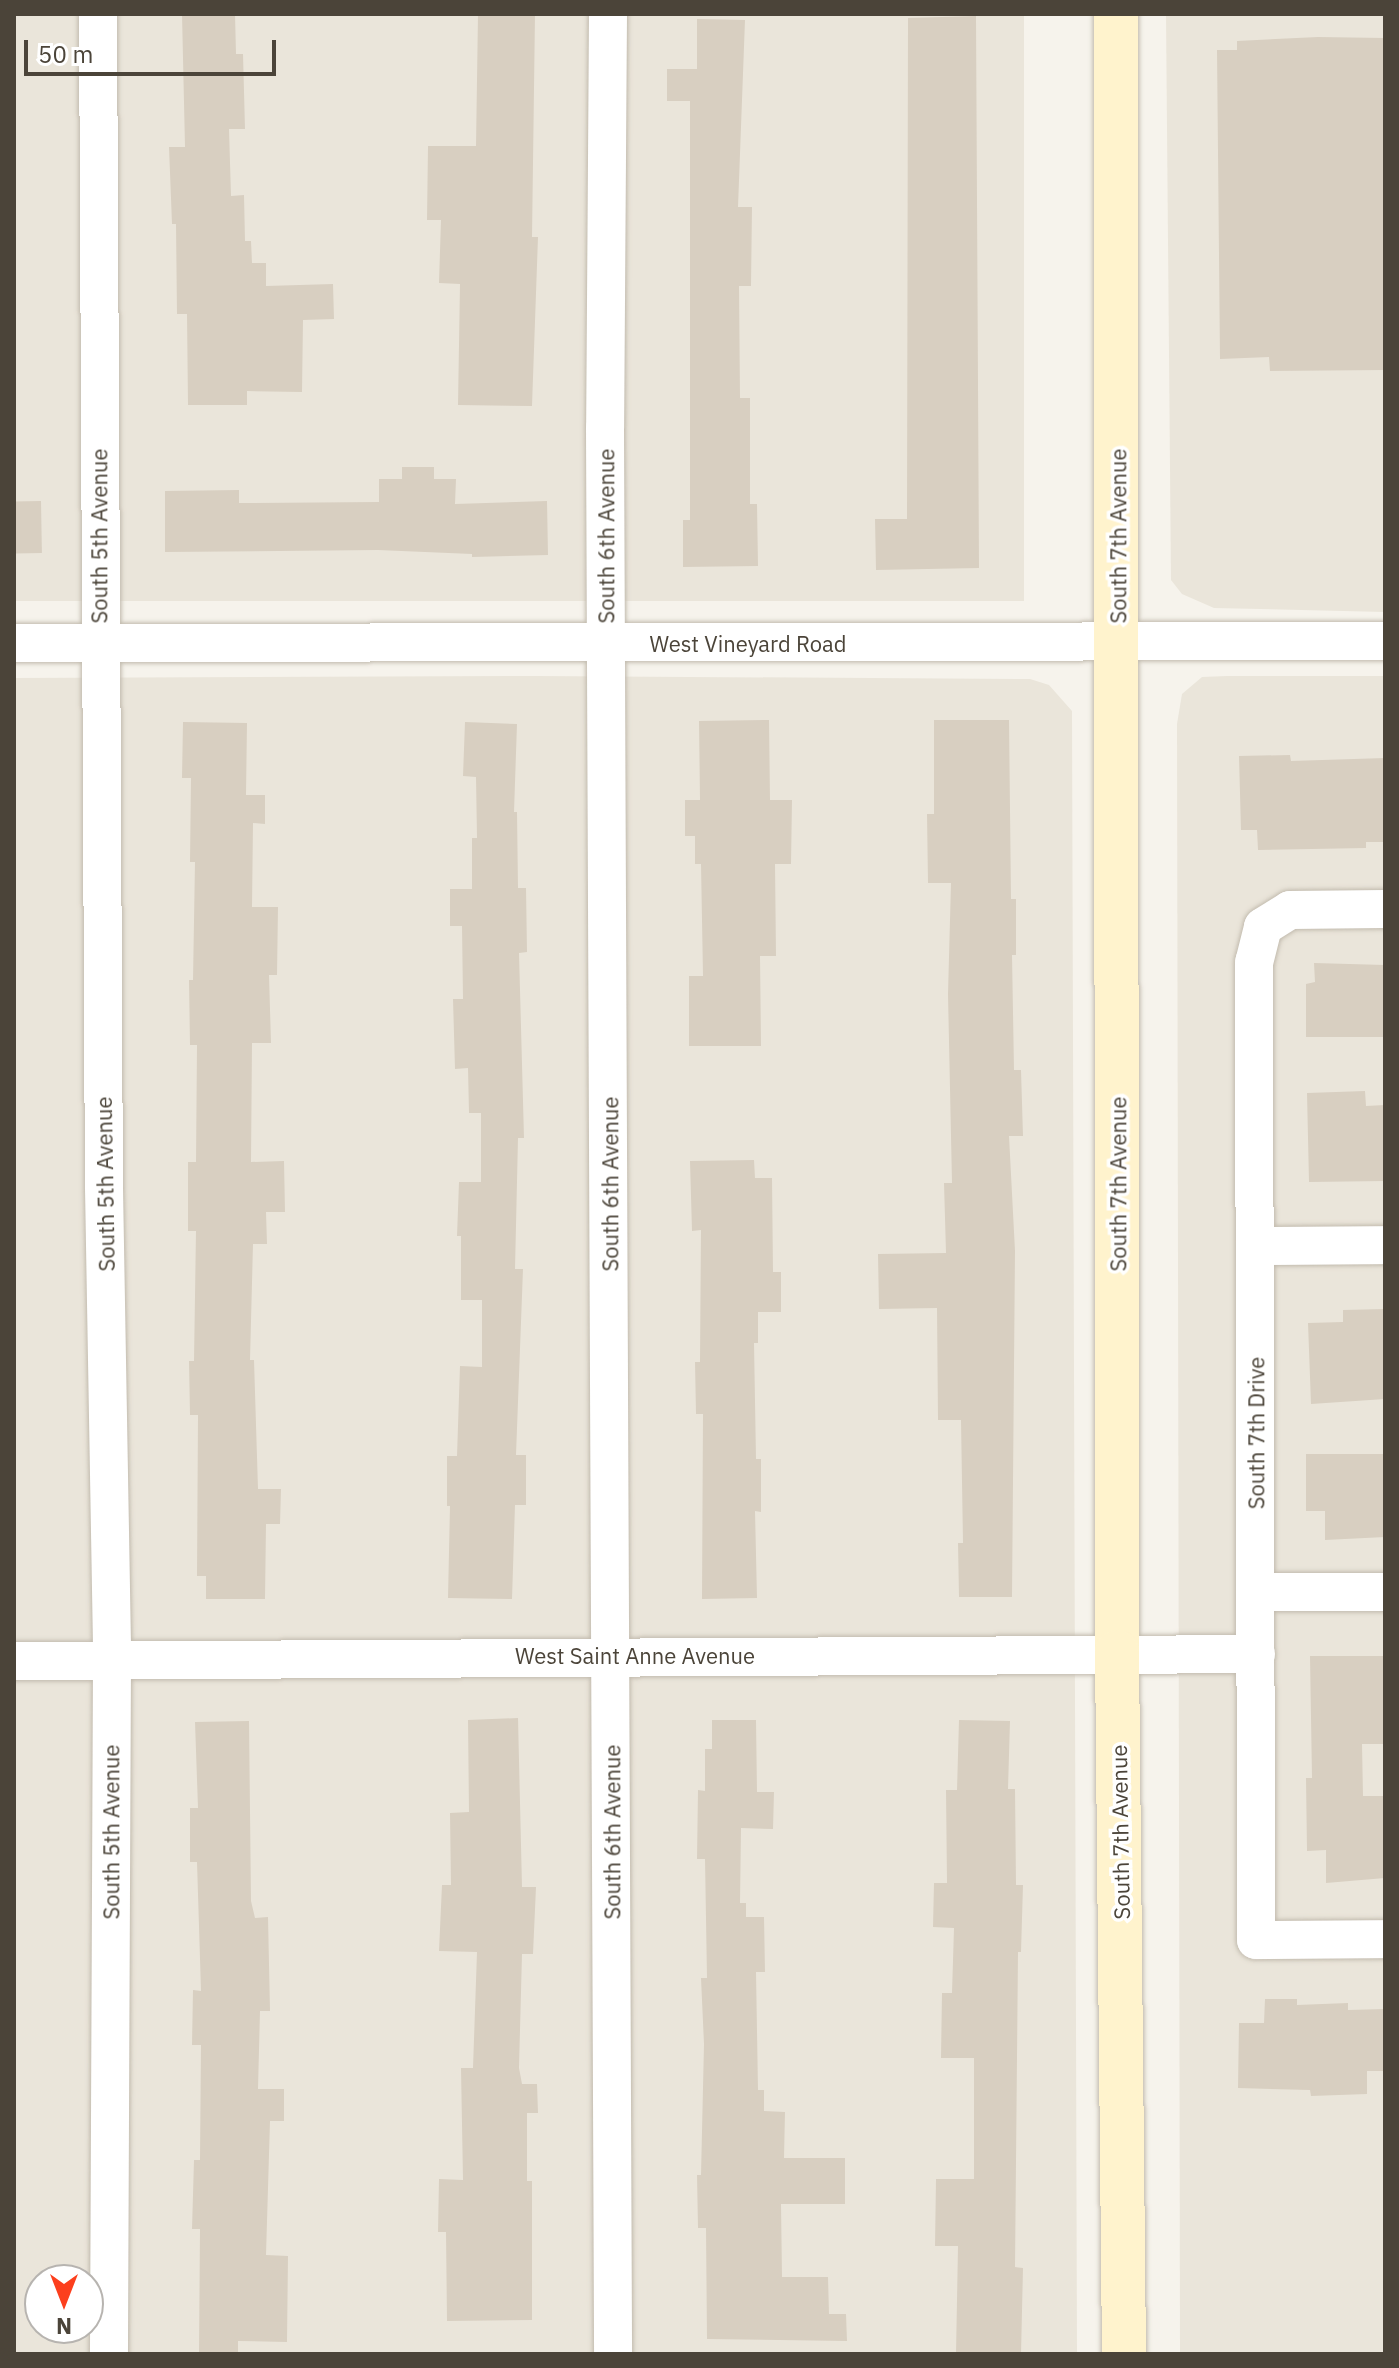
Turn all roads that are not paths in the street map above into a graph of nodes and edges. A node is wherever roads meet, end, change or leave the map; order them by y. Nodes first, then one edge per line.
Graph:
1 (98, 14) edge
2 (608, 14) edge
3 (1116, 14) edge
4 (1118, 640) junction
5 (1385, 641) edge
6 (100, 642) junction
7 (14, 643) edge
8 (606, 644) junction
9 (1385, 909) edge
10 (1385, 1245) edge
11 (1255, 1246) junction
12 (1256, 1592) junction
13 (1385, 1592) edge
14 (1117, 1652) junction
15 (1256, 1654) junction
16 (612, 1656) junction
17 (112, 1659) junction
18 (14, 1661) edge
19 (1385, 1939) edge
20 (109, 2354) edge
21 (613, 2354) edge
22 (1124, 2354) edge

1 - 6 street, South 5th Avenue
2 - 8 street, South 6th Avenue
3 - 4 main road, South 7th Avenue
4 - 5 street, West Vineyard Road
4 - 8 street, West Vineyard Road
4 - 14 main road, South 7th Avenue
6 - 7 street, West Vineyard Road
6 - 8 street, West Vineyard Road
6 - 17 street, South 5th Avenue
8 - 16 street, South 6th Avenue
9 - 11 street, South 7th Drive
10 - 11 street
11 - 12 street, South 7th Drive
12 - 13 street
12 - 15 street, South 7th Drive
14 - 15 street, West Saint Anne Avenue
14 - 16 street, West Saint Anne Avenue
14 - 22 main road, South 7th Avenue
15 - 19 street, South 7th Drive
16 - 17 street, West Saint Anne Avenue
16 - 21 street, South 6th Avenue
17 - 18 street, West Saint Anne Avenue
17 - 20 street, South 5th Avenue

